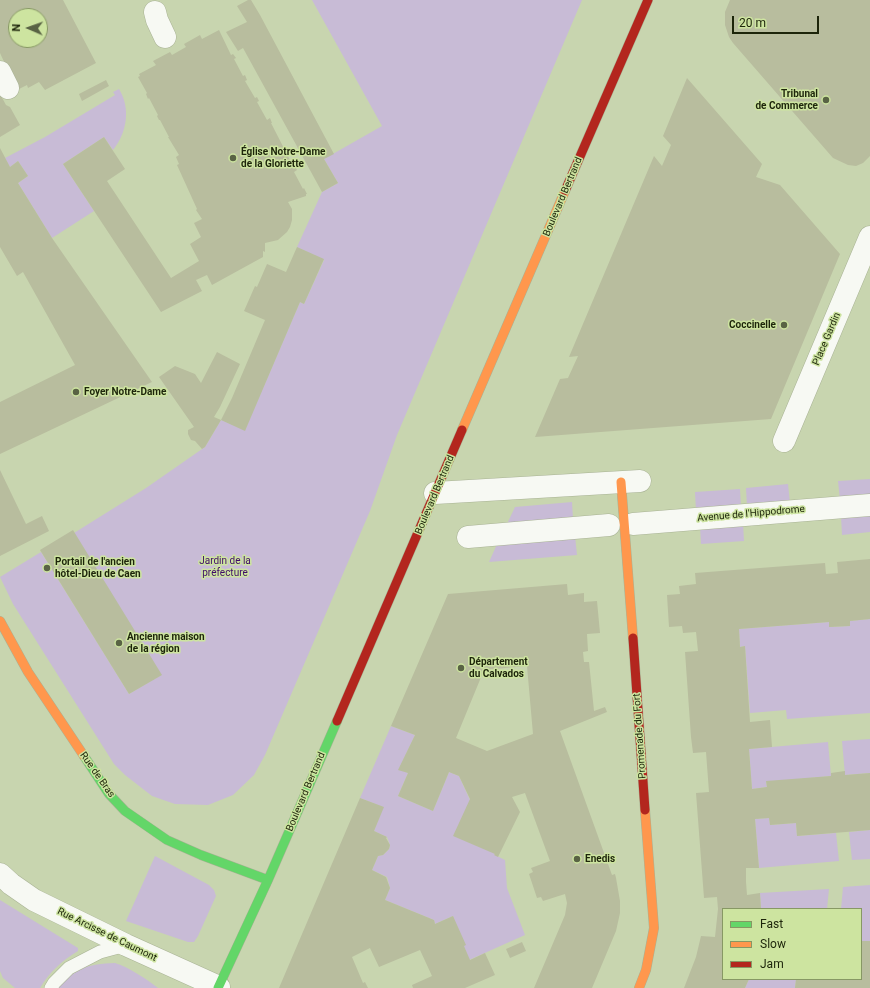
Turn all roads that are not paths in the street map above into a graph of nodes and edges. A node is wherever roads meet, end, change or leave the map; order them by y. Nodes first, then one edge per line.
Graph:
1 (648, 0) edge
2 (155, 12) dead end
3 (164, 36) dead end
4 (870, 237) edge
5 (784, 441) dead end
6 (631, 481) joint
7 (435, 494) junction
8 (870, 505) edge
9 (633, 524) dead end
10 (609, 525) dead end
11 (468, 537) dead end
12 (0, 621) edge
13 (0, 874) edge
14 (268, 880) junction
15 (126, 945) junction
16 (51, 988) edge
17 (218, 988) edge
18 (639, 988) edge

1 - 7 main road, Boulevard Bertrand
2 - 3 street
4 - 5 street, Place Gardin
6 - 7 street
6 - 18 main road, Promenade du Fort
7 - 14 main road, Boulevard Bertrand
8 - 9 street, Avenue de l'Hippodrome
10 - 11 street
12 - 14 main road, Rue de Bras
13 - 15 street, Rue Arcisse de Caumont
14 - 17 main road, Boulevard Bertrand
15 - 16 lane
15 - 17 street, Rue Arcisse de Caumont

